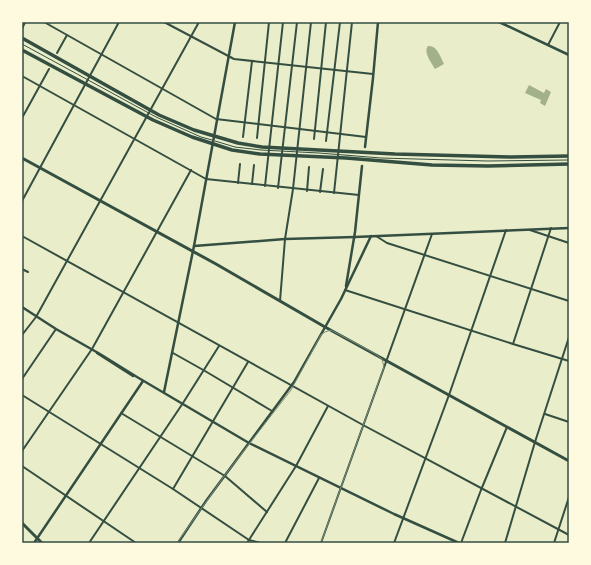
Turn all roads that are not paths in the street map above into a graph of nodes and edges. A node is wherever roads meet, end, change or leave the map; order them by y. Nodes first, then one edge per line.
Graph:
1 (25, 22) edge
2 (44, 22) edge
3 (119, 22) edge
4 (164, 22) edge
5 (199, 22) edge
6 (235, 22) edge
7 (269, 22) edge
8 (283, 22) edge
9 (297, 22) edge
10 (312, 22) edge
11 (326, 22) edge
12 (340, 22) edge
13 (352, 22) edge
14 (378, 22) edge
15 (499, 22) edge
16 (510, 22) edge
17 (560, 22) edge
18 (508, 26) junction
19 (22, 28) edge
20 (67, 35) junction
21 (22, 37) edge
22 (192, 37) junction
23 (22, 44) edge
24 (548, 45) junction
25 (22, 51) edge
26 (57, 53) dead end
27 (101, 55) junction
28 (569, 55) edge
29 (228, 56) junction
30 (252, 61) junction
31 (265, 62) junction
32 (278, 64) junction
33 (291, 65) junction
34 (306, 67) junction
35 (49, 69) dead end
36 (321, 69) junction
37 (334, 70) junction
38 (346, 72) junction
39 (373, 74) junction
40 (22, 76) edge
41 (40, 86) junction
42 (162, 89) junction
43 (74, 105) junction
44 (22, 118) edge
45 (216, 119) junction
46 (244, 123) junction
47 (258, 124) junction
48 (272, 126) junction
49 (285, 127) junction
50 (300, 129) junction
51 (315, 131) junction
52 (327, 132) junction
53 (340, 134) junction
54 (243, 137) dead end
55 (366, 137) junction
56 (257, 138) dead end
57 (135, 139) junction
58 (314, 139) dead end
59 (326, 141) dead end
60 (364, 147) dead end
61 (569, 156) edge
62 (22, 158) edge
63 (569, 160) edge
64 (240, 164) dead end
65 (569, 164) edge
66 (254, 165) dead end
67 (362, 166) dead end
68 (309, 167) dead end
69 (40, 168) junction
70 (323, 168) dead end
71 (191, 170) junction
72 (206, 179) junction
73 (238, 183) junction
74 (252, 184) junction
75 (265, 186) junction
76 (278, 188) junction
77 (293, 189) junction
78 (307, 191) junction
79 (320, 192) junction
80 (334, 193) junction
81 (359, 195) junction
82 (22, 201) edge
83 (100, 201) junction
84 (551, 228) junction
85 (569, 228) edge
86 (527, 229) junction
87 (506, 230) junction
88 (156, 232) junction
89 (432, 234) junction
90 (22, 236) edge
91 (371, 236) junction
92 (375, 236) junction
93 (549, 236) junction
94 (355, 237) junction
95 (285, 239) junction
96 (569, 243) edge
97 (194, 246) junction
98 (192, 252) junction
99 (425, 255) junction
100 (68, 261) junction
101 (22, 269) edge
102 (28, 272) dead end
103 (490, 277) junction
104 (346, 290) junction
105 (530, 290) junction
106 (122, 292) junction
107 (280, 301) junction
108 (569, 301) edge
109 (22, 307) edge
110 (405, 310) junction
111 (36, 317) junction
112 (179, 324) junction
113 (325, 327) junction
114 (56, 329) junction
115 (471, 331) junction
116 (22, 335) edge
117 (569, 338) edge
118 (513, 344) junction
119 (219, 346) junction
120 (92, 349) junction
121 (173, 353) junction
122 (562, 358) junction
123 (387, 361) junction
124 (569, 361) edge
125 (248, 362) junction
126 (205, 370) junction
127 (22, 379) edge
128 (143, 381) junction
129 (292, 386) junction
130 (232, 388) junction
131 (164, 392) junction
132 (22, 395) edge
133 (449, 395) junction
134 (183, 403) junction
135 (328, 406) junction
136 (50, 412) junction
137 (273, 412) junction
138 (121, 413) junction
139 (545, 414) junction
140 (213, 421) junction
141 (569, 422) edge
142 (363, 425) junction
143 (508, 426) junction
144 (160, 437) junction
145 (535, 442) junction
146 (250, 443) junction
147 (100, 444) junction
148 (22, 452) edge
149 (192, 456) junction
150 (425, 458) junction
151 (569, 460) edge
152 (22, 466) edge
153 (296, 466) junction
154 (140, 467) junction
155 (225, 476) junction
156 (319, 478) junction
157 (173, 489) junction
158 (341, 489) junction
159 (481, 490) junction
160 (66, 496) junction
161 (569, 497) edge
162 (202, 507) junction
163 (515, 507) junction
164 (267, 512) junction
165 (403, 518) junction
166 (103, 521) junction
167 (22, 523) edge
168 (558, 530) junction
169 (569, 535) edge
170 (37, 538) junction
171 (249, 540) junction
172 (34, 543) edge
173 (42, 543) edge
174 (89, 543) edge
175 (136, 543) edge
176 (178, 543) edge
177 (247, 543) edge
178 (261, 543) edge
179 (285, 543) edge
180 (321, 543) edge
181 (394, 543) edge
182 (460, 543) edge
183 (505, 543) edge
184 (554, 543) edge

1 - 19 street
2 - 20 street
3 - 27 street
4 - 22 street
5 - 22 street
6 - 29 street
7 - 31 street
8 - 32 street
9 - 33 street
10 - 34 street
11 - 36 street
12 - 37 street
13 - 38 street
14 - 39 street
15 - 18 street
16 - 18 street
17 - 24 street
18 - 24 street
20 - 26 street
20 - 27 street
21 - 61 highway
22 - 29 street
22 - 42 street
23 - 63 lane
24 - 28 street
25 - 65 highway
27 - 42 street
27 - 43 street
29 - 30 street
29 - 45 street
30 - 31 street
30 - 46 street
31 - 32 street
31 - 47 street
32 - 33 street
32 - 48 street
33 - 34 street
33 - 49 street
34 - 36 street
34 - 50 street
35 - 41 street
36 - 37 street
36 - 51 street
37 - 38 street
37 - 52 street
38 - 39 street
38 - 53 street
39 - 55 street
40 - 41 street
41 - 43 street
41 - 44 street
42 - 45 street
42 - 57 street
43 - 57 street
43 - 69 street
45 - 46 street
45 - 72 street
46 - 47 street
46 - 54 street
47 - 48 street
47 - 56 street
48 - 49 street
48 - 75 street
49 - 50 street
49 - 76 street
50 - 51 street
50 - 77 street
51 - 52 street
51 - 58 street
52 - 53 street
52 - 59 street
53 - 55 street
53 - 80 street
55 - 60 street
57 - 71 street
57 - 83 street
62 - 69 main road
64 - 73 street
66 - 74 street
67 - 81 street
68 - 78 street
69 - 82 street
69 - 83 main road
70 - 79 street
71 - 72 street
71 - 88 street
72 - 73 street
72 - 97 street
73 - 74 street
74 - 75 street
75 - 76 street
76 - 77 street
77 - 78 street
77 - 95 street
78 - 79 street
79 - 80 street
80 - 81 street
81 - 94 street
83 - 88 main road
83 - 100 street
84 - 85 street
84 - 86 street
84 - 93 street
86 - 87 street
86 - 93 street
87 - 89 street
87 - 103 street
88 - 98 main road
88 - 106 street
89 - 92 street
89 - 99 street
90 - 100 street
91 - 92 street
91 - 94 street
91 - 104 street
92 - 99 street
93 - 96 street
93 - 105 street
94 - 95 street
94 - 104 street
95 - 97 street
95 - 107 street
97 - 98 street
98 - 107 main road
98 - 112 street
99 - 103 street
99 - 110 street
100 - 106 street
100 - 111 street
101 - 102 street
103 - 105 street
103 - 115 street
104 - 110 street
104 - 113 street
105 - 108 street
105 - 118 street
106 - 112 street
106 - 120 street
107 - 113 main road
109 - 111 street
110 - 115 street
110 - 123 street
111 - 114 street
111 - 116 street
112 - 119 street
112 - 121 street
113 - 123 main road
113 - 129 street
114 - 120 street
114 - 127 street
115 - 118 street
115 - 133 street
117 - 122 street
118 - 122 street
119 - 125 street
119 - 126 street
120 - 128 street
120 - 136 street
121 - 126 street
121 - 131 street
122 - 124 street
122 - 139 street
123 - 133 main road
123 - 142 street
125 - 129 street
125 - 130 street
126 - 130 street
126 - 134 street
128 - 131 street
128 - 138 street
129 - 135 street
129 - 137 street
130 - 137 street
130 - 140 street
131 - 134 street
132 - 136 street
133 - 143 main road
133 - 150 street
134 - 140 street
134 - 144 street
135 - 142 street
135 - 153 street
136 - 147 street
136 - 148 street
137 - 146 street
138 - 144 street
138 - 147 street
139 - 141 street
139 - 145 street
140 - 146 street
140 - 149 street
142 - 150 street
142 - 158 street
143 - 145 main road
143 - 159 street
144 - 149 street
144 - 154 street
145 - 151 main road
145 - 163 street
146 - 153 street
146 - 155 street
147 - 154 street
147 - 160 street
149 - 155 street
149 - 157 street
150 - 159 street
150 - 165 street
152 - 160 street
153 - 156 street
153 - 164 street
154 - 157 street
154 - 166 street
155 - 162 street
155 - 164 street
156 - 158 street
156 - 179 street
157 - 162 street
158 - 165 street
158 - 180 street
159 - 163 street
159 - 182 street
160 - 166 street
160 - 170 street
161 - 168 street
162 - 171 street
162 - 176 street
163 - 168 street
163 - 183 street
164 - 171 street
165 - 181 street
165 - 182 street
166 - 174 street
166 - 175 street
167 - 170 main road
168 - 169 street
168 - 184 street
170 - 172 street
170 - 173 main road
171 - 177 street
171 - 178 street

